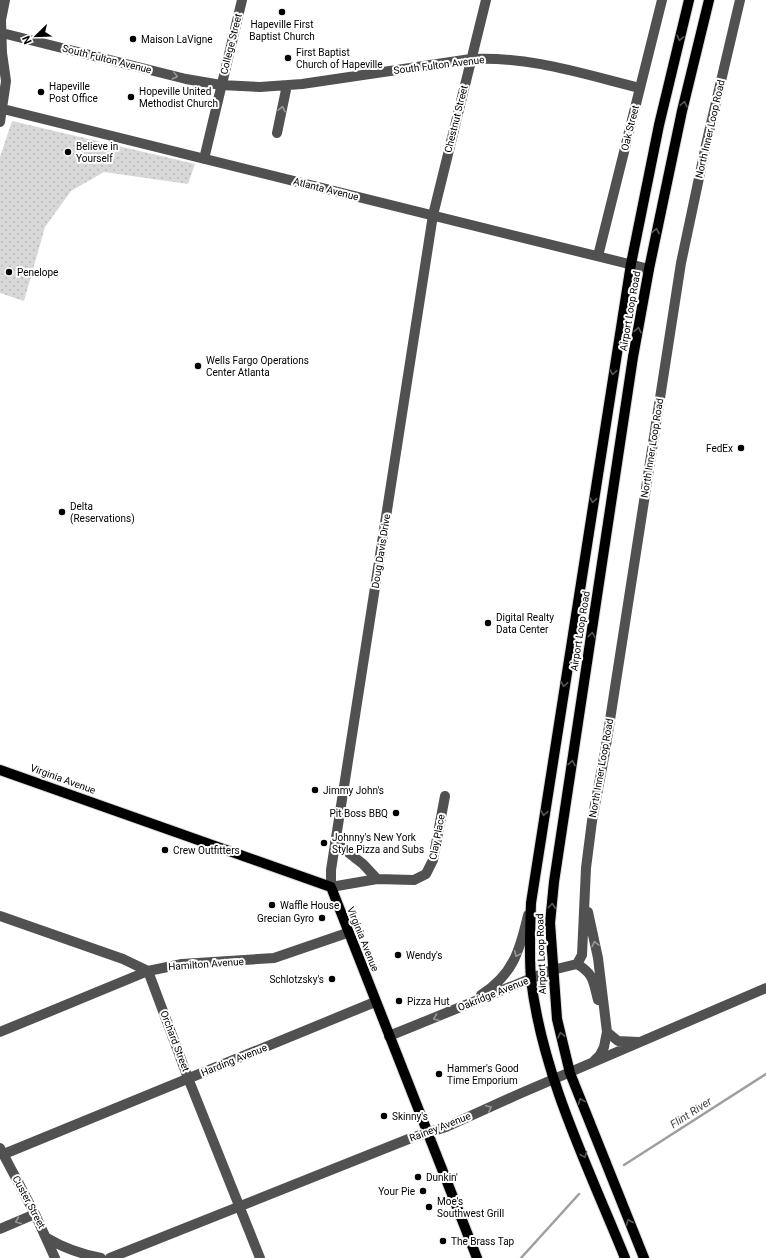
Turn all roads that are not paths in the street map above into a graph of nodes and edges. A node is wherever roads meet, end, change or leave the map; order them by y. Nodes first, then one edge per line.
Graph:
1 (5, 0) edge
2 (242, 0) edge
3 (486, 0) edge
4 (662, 0) edge
5 (690, 0) edge
6 (709, 0) edge
7 (740, 0) edge
8 (2, 33) junction
9 (471, 59) junction
10 (221, 85) junction
11 (287, 85) junction
12 (640, 88) junction
13 (3, 109) junction
14 (0, 122) edge
15 (276, 134) dead end
16 (204, 159) junction
17 (433, 215) junction
18 (598, 256) junction
19 (631, 264) junction
20 (649, 269) junction
21 (0, 770) edge
22 (445, 796) dead end
23 (336, 842) junction
24 (377, 879) junction
25 (331, 887) junction
26 (585, 900) junction
27 (530, 903) junction
28 (0, 916) edge
29 (348, 933) junction
30 (577, 964) junction
31 (552, 970) junction
32 (148, 971) junction
33 (531, 979) junction
34 (766, 988) edge
35 (375, 1002) junction
36 (460, 1008) junction
37 (0, 1032) edge
38 (606, 1032) junction
39 (389, 1036) junction
40 (641, 1042) junction
41 (590, 1064) junction
42 (570, 1073) junction
43 (188, 1078) junction
44 (553, 1080) junction
45 (427, 1133) junction
46 (2, 1151) edge
47 (240, 1206) junction
48 (35, 1214) junction
49 (0, 1229) edge
50 (47, 1238) junction
51 (474, 1257) edge
52 (55, 1258) edge
53 (101, 1258) edge
54 (110, 1258) edge
55 (260, 1258) edge
56 (625, 1258) edge
57 (644, 1258) edge

1 - 8 street
2 - 10 street, College Street
3 - 9 street, Chestnut Street
4 - 12 street, Oak Street
5 -> 19 main road, Airport Loop Road
20 -> 6 main road, Airport Loop Road
7 - 26 street, North Inner Loop Road
8 -> 10 street, South Fulton Avenue
8 - 13 street
9 - 11 street, South Fulton Avenue
9 - 12 street, South Fulton Avenue
9 - 17 street, Chestnut Street
10 - 11 street, South Fulton Avenue
10 - 16 street, College Street
15 -> 11 street
12 - 18 street, Oak Street
13 - 14 street
13 - 16 street, Atlanta Avenue
16 - 17 street, Atlanta Avenue
17 - 18 street, Atlanta Avenue
17 - 23 street, Doug Davis Drive
18 - 19 street, Atlanta Avenue
19 - 20 street, Atlanta Avenue
19 -> 27 main road, Airport Loop Road
31 -> 20 main road, Airport Loop Road
21 - 25 main road, Virginia Avenue
22 - 24 street, Clay Place
23 - 24 street
23 - 25 street, Doug Davis Drive
24 - 25 street, Clay Place
25 - 29 main road, Virginia Avenue
26 - 30 street, North Inner Loop Road
38 -> 26 street, North Inner Loop Road
27 - 33 main road, Airport Loop Road
27 -> 36 street, Airport Loop Road
28 - 32 street
29 - 32 street, Hamilton Avenue
29 - 35 main road, Virginia Avenue
30 - 31 street, Oakridge Avenue
30 - 38 street, North Inner Loop Road
31 - 33 street, Oakridge Avenue
42 -> 31 main road, Airport Loop Road
32 - 37 street, Hamilton Avenue
32 - 43 street, Orchard Street
33 - 36 street, Oakridge Avenue
33 - 44 main road, Airport Loop Road
34 - 40 street, Rainey Avenue
35 - 39 main road, Virginia Avenue
35 - 43 street, Harding Avenue
36 -> 39 street, Oakridge Avenue
38 - 40 street
38 - 41 street, North Inner Loop Road
39 - 45 main road, Virginia Avenue
40 - 41 street, Rainey Avenue
41 - 42 street, Rainey Avenue
42 - 44 street, Rainey Avenue
57 -> 42 main road, Airport Loop Road
43 - 46 street, Harding Avenue
43 - 47 street, Orchard Street
45 -> 44 street, Rainey Avenue
44 -> 56 main road, Airport Loop Road
45 - 47 street, Rainey Avenue
45 - 51 main road, Virginia Avenue
46 - 48 street, Custer Street
47 - 54 street, Rainey Avenue
47 - 55 street, Orchard Street
48 -> 49 street
48 - 50 street, Custer Street
50 - 52 street, Custer Street
50 - 53 street

